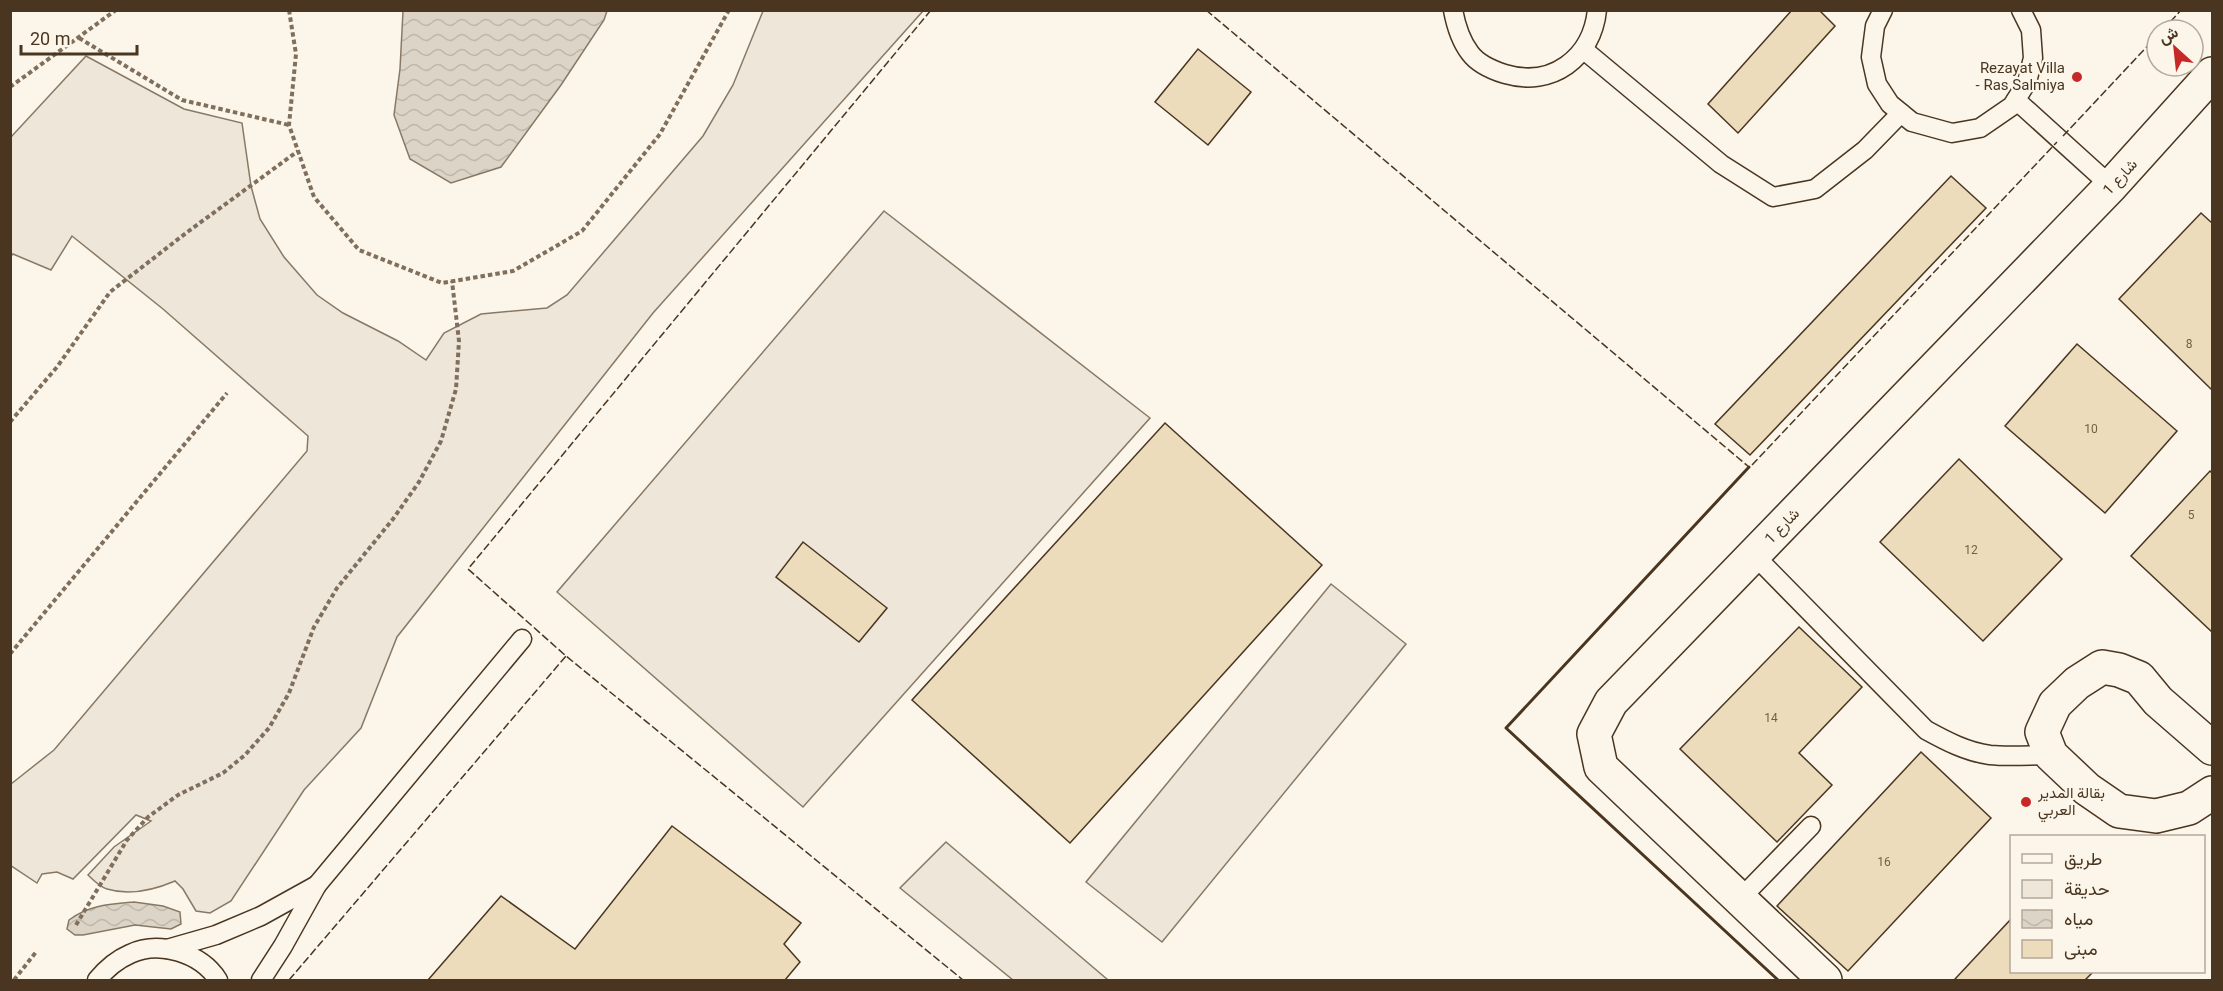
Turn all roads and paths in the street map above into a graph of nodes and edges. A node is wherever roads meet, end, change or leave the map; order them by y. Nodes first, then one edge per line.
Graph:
1 (116, 10) edge
2 (289, 10) edge
3 (729, 10) edge
4 (1453, 10) edge
5 (1597, 10) edge
6 (1883, 10) edge
7 (2021, 10) edge
8 (79, 38) junction
9 (1584, 50) junction
10 (2212, 74) edge
11 (10, 87) edge
12 (2016, 100) junction
13 (1901, 113) junction
14 (289, 125) junction
15 (298, 151) junction
16 (2111, 186) junction
17 (452, 281) junction
18 (227, 393) dead end
19 (10, 422) edge
20 (1754, 555) junction
21 (522, 639) dead end
22 (10, 654) edge
23 (2212, 747) edge
24 (2051, 755) junction
25 (2212, 793) edge
26 (1811, 826) dead end
27 (317, 885) junction
28 (1740, 899) junction
29 (76, 925) dead end
30 (167, 949) junction
31 (36, 952) dead end
32 (14, 981) edge
33 (97, 981) edge
34 (218, 981) edge
35 (261, 981) edge
36 (1825, 981) edge

1 - 8 path
2 - 14 path
3 - 17 path
4 - 9 lane
5 - 9 lane
6 - 13 lane
7 - 12 lane
8 - 11 path
8 - 14 path
9 - 13 lane
10 - 16 street, شارع 1
12 - 13 lane
12 - 16 lane
14 - 15 path
15 - 17 path
15 - 19 path
16 - 20 street, شارع 1
17 - 29 path
18 - 22 path
20 - 24 lane
20 - 28 street, شارع 1
21 - 27 lane
23 - 24 street
24 - 25 street
26 - 28 lane
27 - 30 lane
27 - 35 lane
28 - 36 street, شارع 1
30 - 33 lane
30 - 34 lane
31 - 32 path

